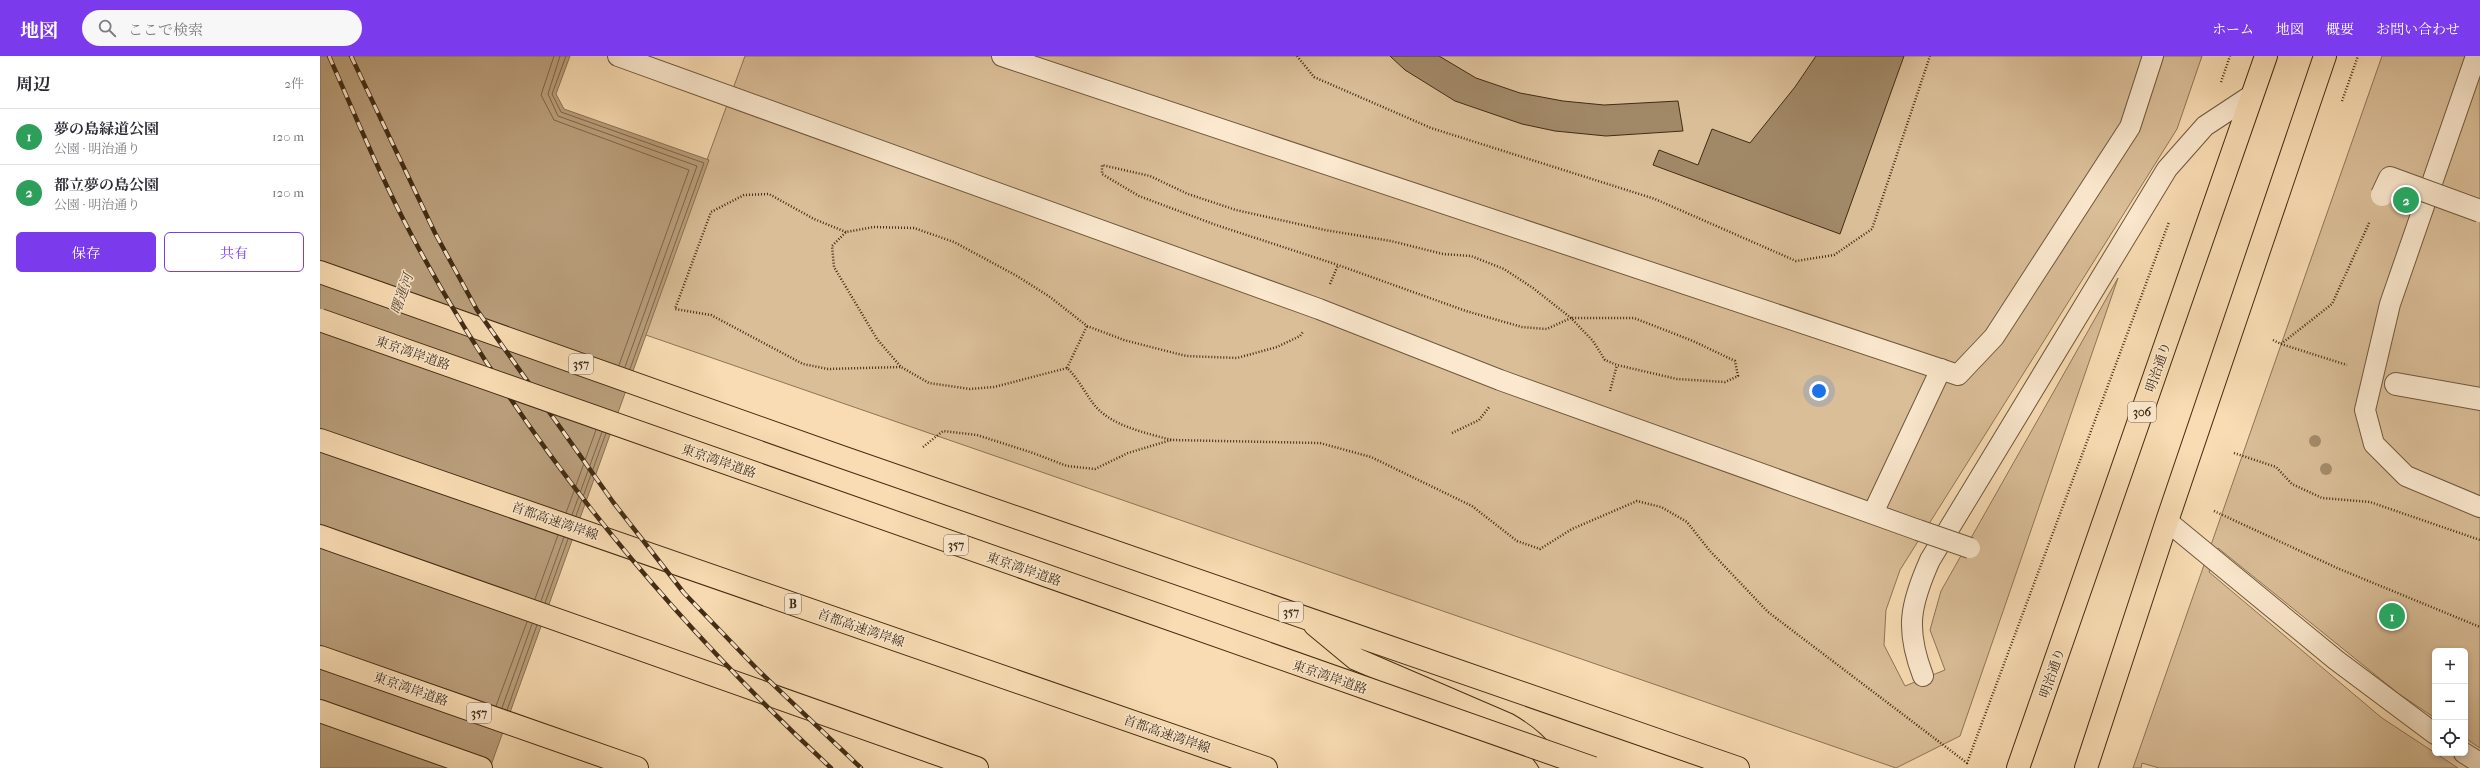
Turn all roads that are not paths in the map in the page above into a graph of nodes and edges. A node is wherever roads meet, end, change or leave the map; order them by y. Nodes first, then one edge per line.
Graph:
1 (618, 56) edge
2 (1002, 56) edge
3 (2153, 56) edge
4 (2266, 56) edge
5 (2325, 56) edge
6 (2476, 56) edge
7 (2252, 95) junction
8 (2382, 195) road end
9 (2480, 211) edge
10 (320, 272) edge
11 (320, 320) edge
12 (1941, 369) junction
13 (2396, 384) dead end
14 (2480, 399) edge
15 (320, 440) edge
16 (2480, 507) edge
17 (1873, 514) junction
18 (2167, 520) junction
19 (320, 536) edge
20 (1970, 548) dead end
21 (1305, 616) junction
22 (320, 657) edge
23 (1923, 676) dead end
24 (320, 711) edge
25 (2432, 732) edge
26 (2468, 756) edge
27 (2480, 763) edge
28 (481, 768) edge
29 (638, 768) edge
30 (977, 768) edge
31 (1266, 768) edge
32 (1552, 768) edge
33 (1593, 768) edge
34 (1738, 768) edge
35 (2018, 768) edge
36 (2086, 768) edge

1 - 17 lane
2 - 12 lane
3 - 12 lane
4 - 7 main road, 明治通り / 306
5 - 18 main road
6 - 16 lane
7 - 23 lane
7 - 35 main road, 明治通り / 306
8 - 9 street, bridge
10 - 21 main road, 357
11 - 33 main road, 東京湾岸道路 / 357, bridge
12 - 17 lane
13 - 14 street
15 - 31 main road, 首都高速湾岸線 / B
17 - 20 lane, bridge
18 - 25 lane
18 - 36 main road
19 - 30 main road
21 - 32 main road
21 - 34 main road, 357
22 - 29 main road, 東京湾岸道路 / 357
24 - 28 main road
26 - 27 lane

